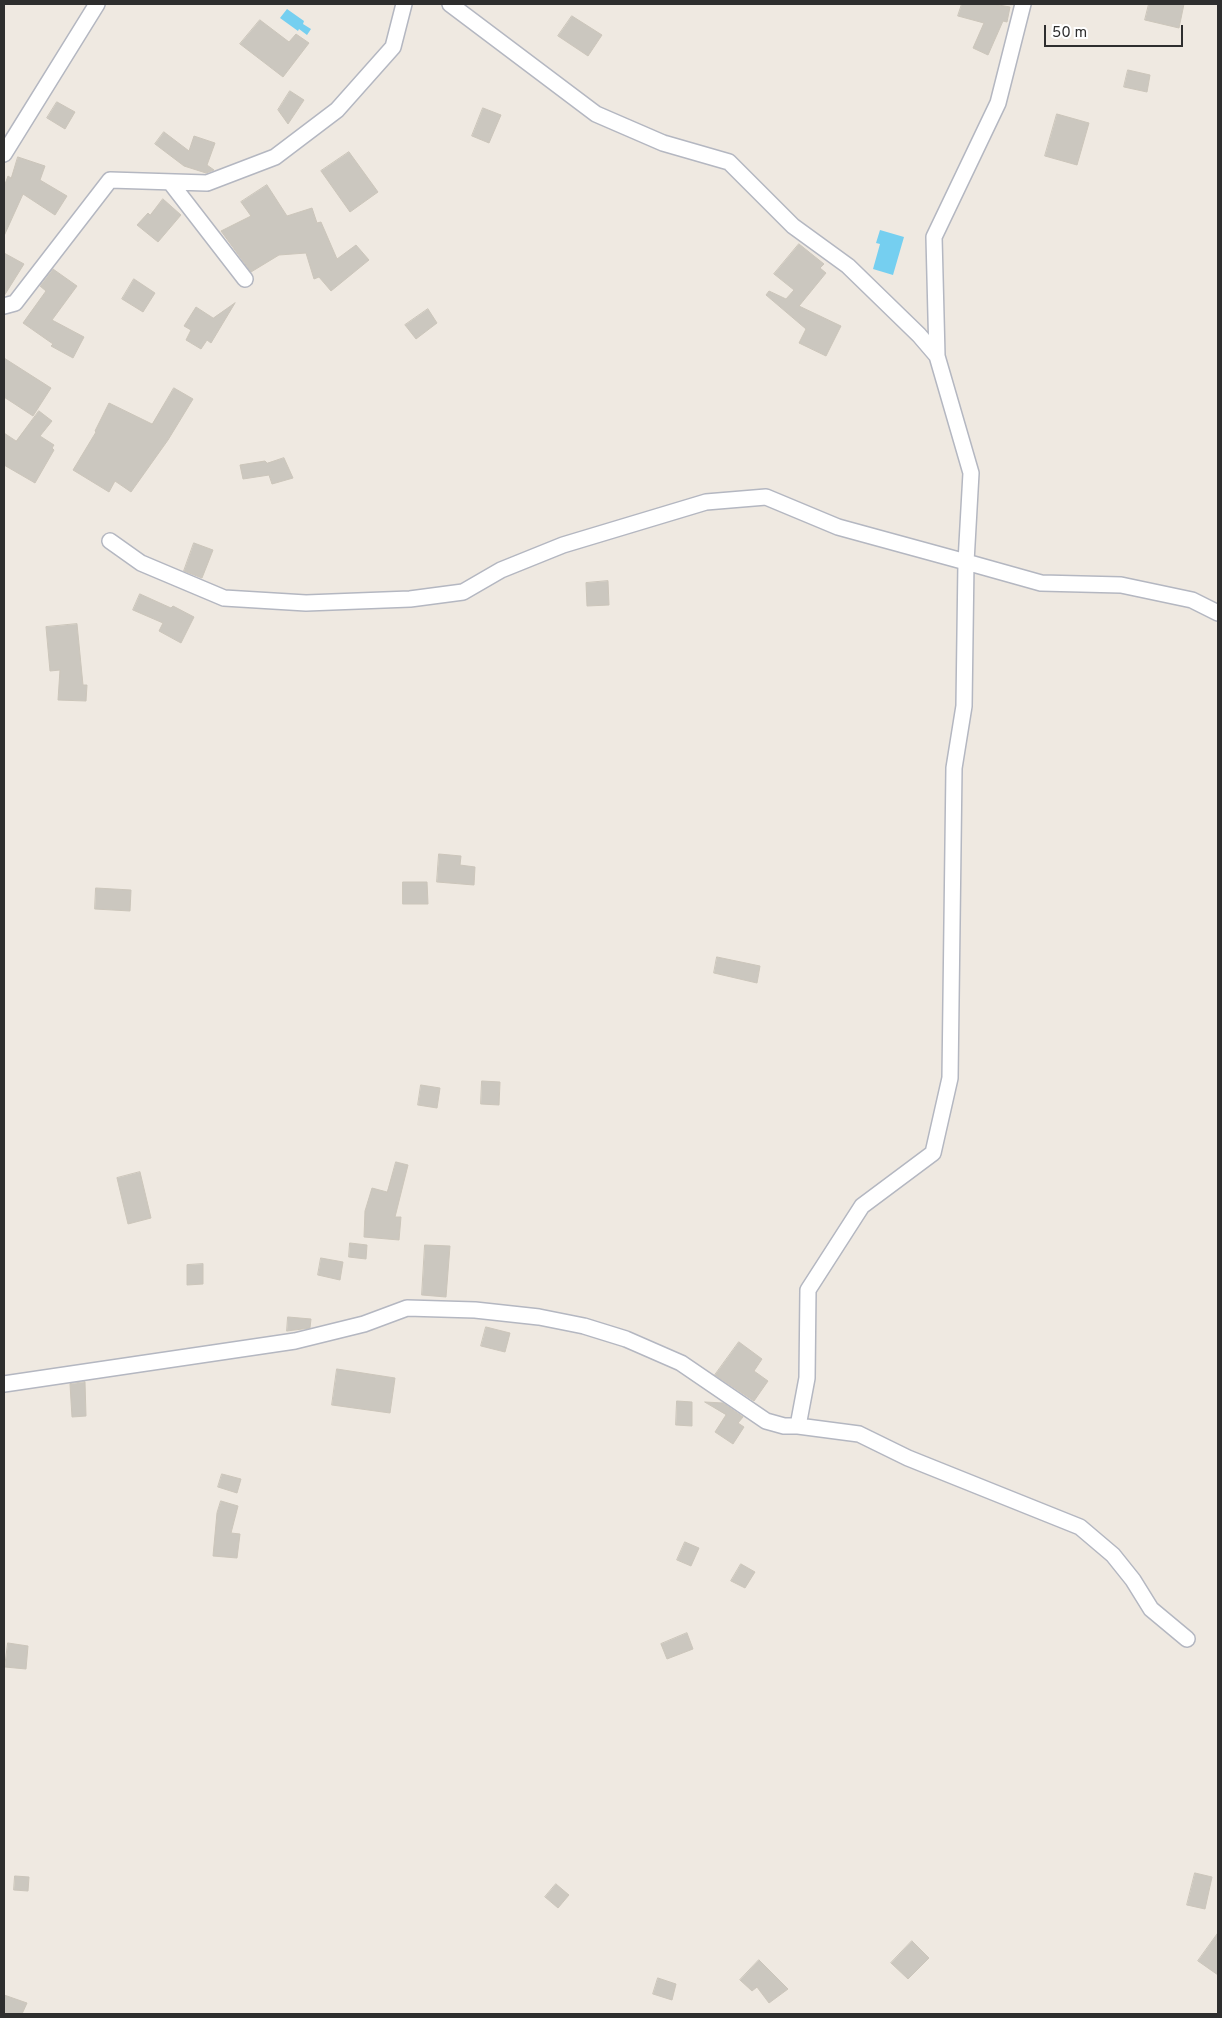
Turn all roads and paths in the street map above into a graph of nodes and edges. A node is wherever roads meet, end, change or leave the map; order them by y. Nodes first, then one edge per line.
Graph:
1 (97, 4) edge
2 (404, 4) edge
3 (450, 4) edge
4 (1023, 4) edge
5 (4, 154) edge
6 (170, 182) junction
7 (245, 279) dead end
8 (4, 306) edge
9 (937, 356) junction
10 (110, 541) dead end
11 (966, 562) junction
12 (1218, 613) edge
13 (4, 1384) edge
14 (798, 1426) junction
15 (1187, 1639) dead end

1 - 5 street
2 - 6 street
3 - 9 street
4 - 9 street
6 - 7 street
6 - 8 street
9 - 11 street
10 - 11 street
11 - 12 street
11 - 14 street
13 - 14 street
14 - 15 street

